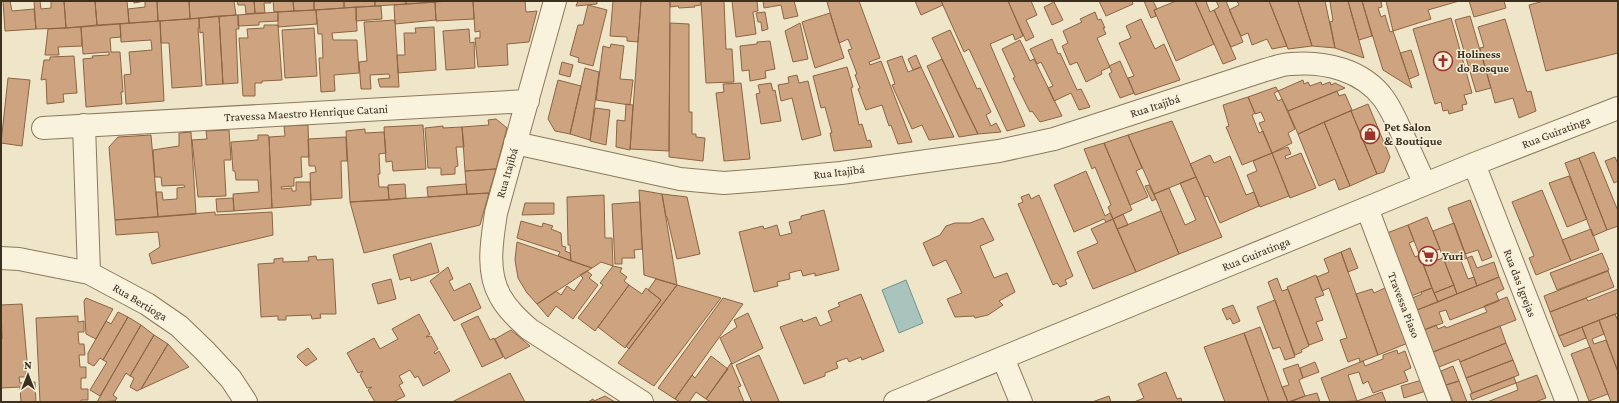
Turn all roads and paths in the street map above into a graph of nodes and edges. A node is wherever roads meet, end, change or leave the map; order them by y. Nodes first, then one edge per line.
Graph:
1 (555, 1) edge
2 (528, 101) junction
3 (1618, 108) edge
4 (84, 126) junction
5 (42, 128) dead end
6 (516, 143) junction
7 (1474, 164) junction
8 (1425, 184) junction
9 (1367, 208) junction
10 (1, 258) edge
11 (89, 273) junction
12 (1003, 358) junction
13 (246, 402) edge
14 (642, 402) edge
15 (895, 402) edge
16 (1021, 402) edge
17 (1440, 402) edge
18 (1567, 402) edge

1 - 2 street
2 - 4 street, Travessa Maestro Henrique Catani
2 - 6 street
3 - 7 street, Rua Guiratinga
4 - 5 street, Travessa Maestro Henrique Catani
4 - 11 street
6 - 8 street, Rua Itajibá
6 - 14 street, Rua Itajibá
7 - 8 street, Rua Guiratinga
7 - 18 street, Rua das Igrejas
8 - 9 street, Rua Guiratinga
9 - 12 street, Rua Guiratinga
9 - 17 street, Travessa Piaso
10 - 11 street, Rua Bertioga
11 - 13 street, Rua Bertioga
12 - 15 street, Rua Guiratinga
12 - 16 street

